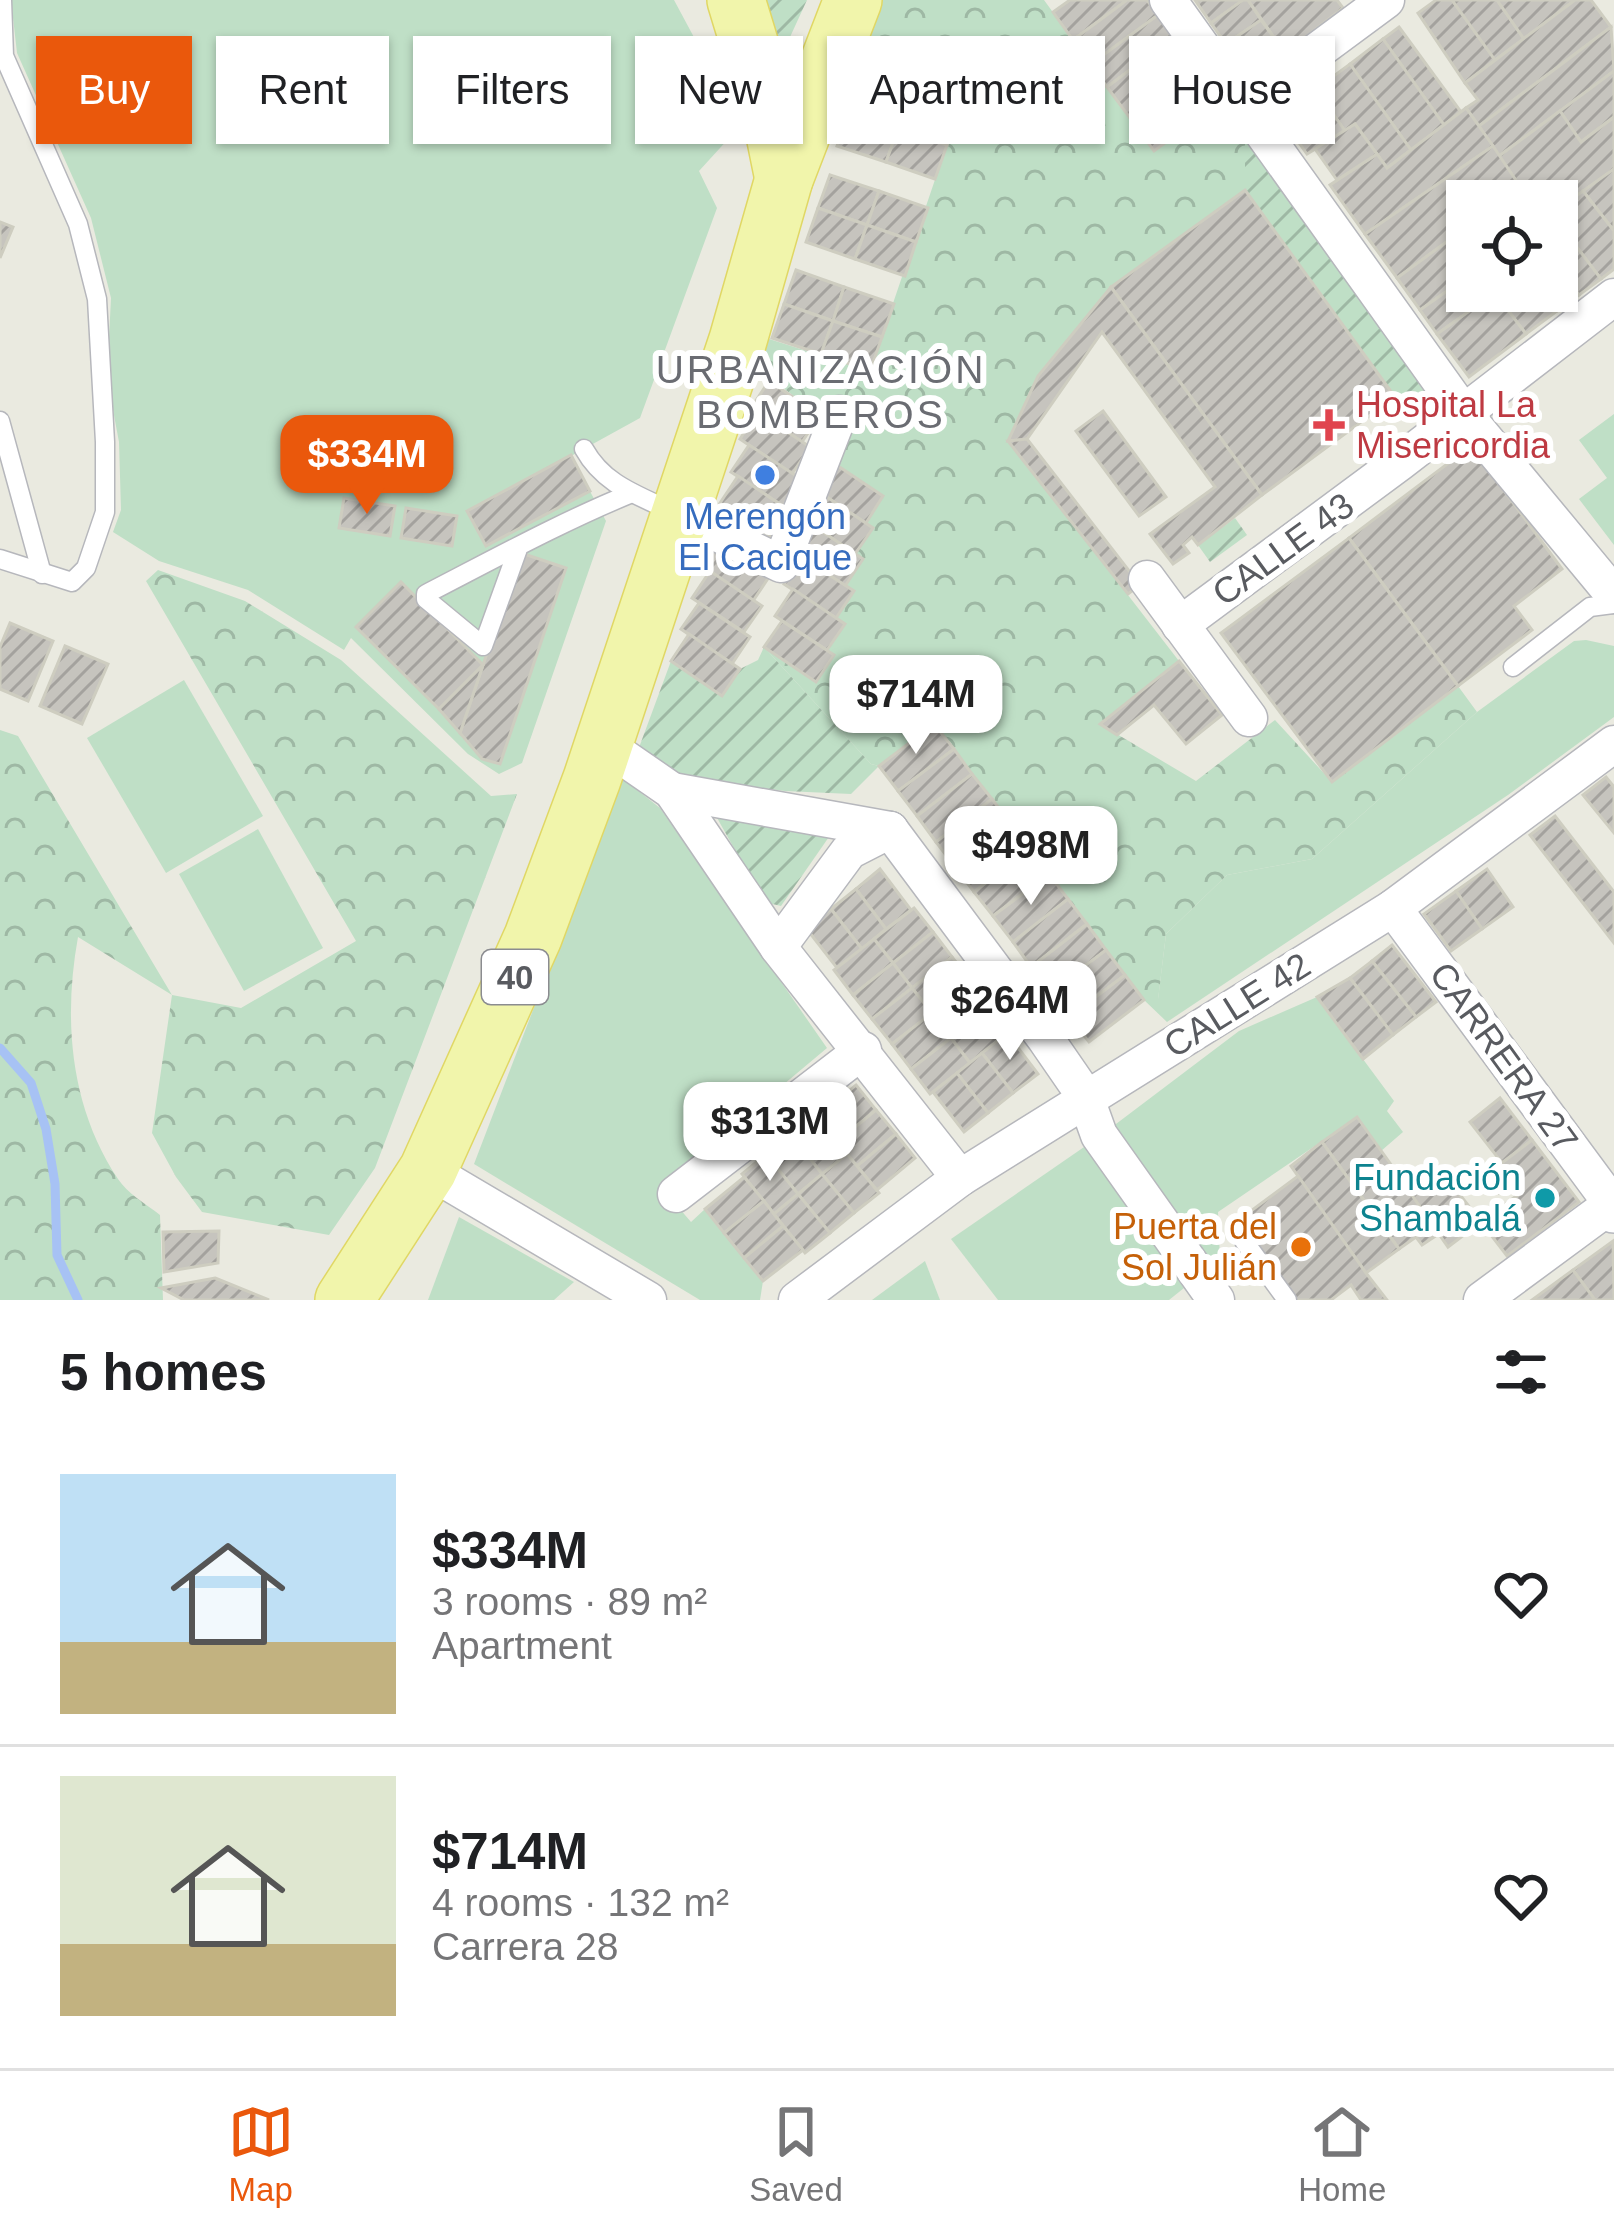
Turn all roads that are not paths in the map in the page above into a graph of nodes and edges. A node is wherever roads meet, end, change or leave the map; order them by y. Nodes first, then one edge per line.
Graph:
1 (2, 0) edge
2 (736, 0) edge
3 (853, 0) edge
4 (1168, 0) edge
5 (1386, 0) edge
6 (1194, 36) edge
7 (1335, 38) edge
8 (1272, 144) edge
9 (784, 179) junction
10 (1614, 297) edge
11 (839, 414) dead end
12 (1464, 414) junction
13 (0, 421) edge
14 (584, 449) dead end
15 (655, 503) junction
16 (519, 546) junction
17 (0, 560) edge
18 (42, 574) junction
19 (1147, 579) dead end
20 (1614, 595) edge
21 (1614, 604) edge
22 (1180, 625) junction
23 (1513, 667) dead end
24 (1249, 718) dead end
25 (604, 744) junction
26 (1614, 744) edge
27 (672, 790) junction
28 (890, 830) junction
29 (1393, 908) junction
30 (778, 947) junction
31 (863, 1050) junction
32 (1085, 1096) junction
33 (428, 1170) junction
34 (960, 1178) junction
35 (676, 1193) dead end
36 (1613, 1204) edge
37 (1244, 1241) dead end
38 (344, 1300) edge
39 (395, 1300) edge
40 (648, 1300) edge
41 (797, 1300) edge
42 (1216, 1300) edge
43 (1287, 1300) edge
44 (1482, 1300) edge

1 - 18 lane
2 - 9 main road, 40
3 - 9 main road, 40
4 - 6 street
5 - 7 street
8 - 12 street
9 - 15 main road, 40
10 - 12 street, CALLE 43
11 - 15 street
12 - 20 street
12 - 22 street, CALLE 43
13 - 18 lane
14 - 15 lane
15 - 16 lane
15 - 25 main road, 40
16 - 16 lane
17 - 18 lane
19 - 22 street
21 - 23 lane
22 - 24 street
25 - 27 street
25 - 33 main road, 40
26 - 29 street, CALLE 42
27 - 28 street
27 - 30 street
28 - 30 street
28 - 32 street
29 - 32 street, CALLE 42
29 - 36 street, CARRERA 27
30 - 31 street
31 - 34 street
31 - 35 street
32 - 34 street, CALLE 42
32 - 42 street
33 - 38 main road, 40
33 - 39 main road, 40
33 - 40 street
34 - 41 street, CALLE 42
36 - 44 street
37 - 43 lane

